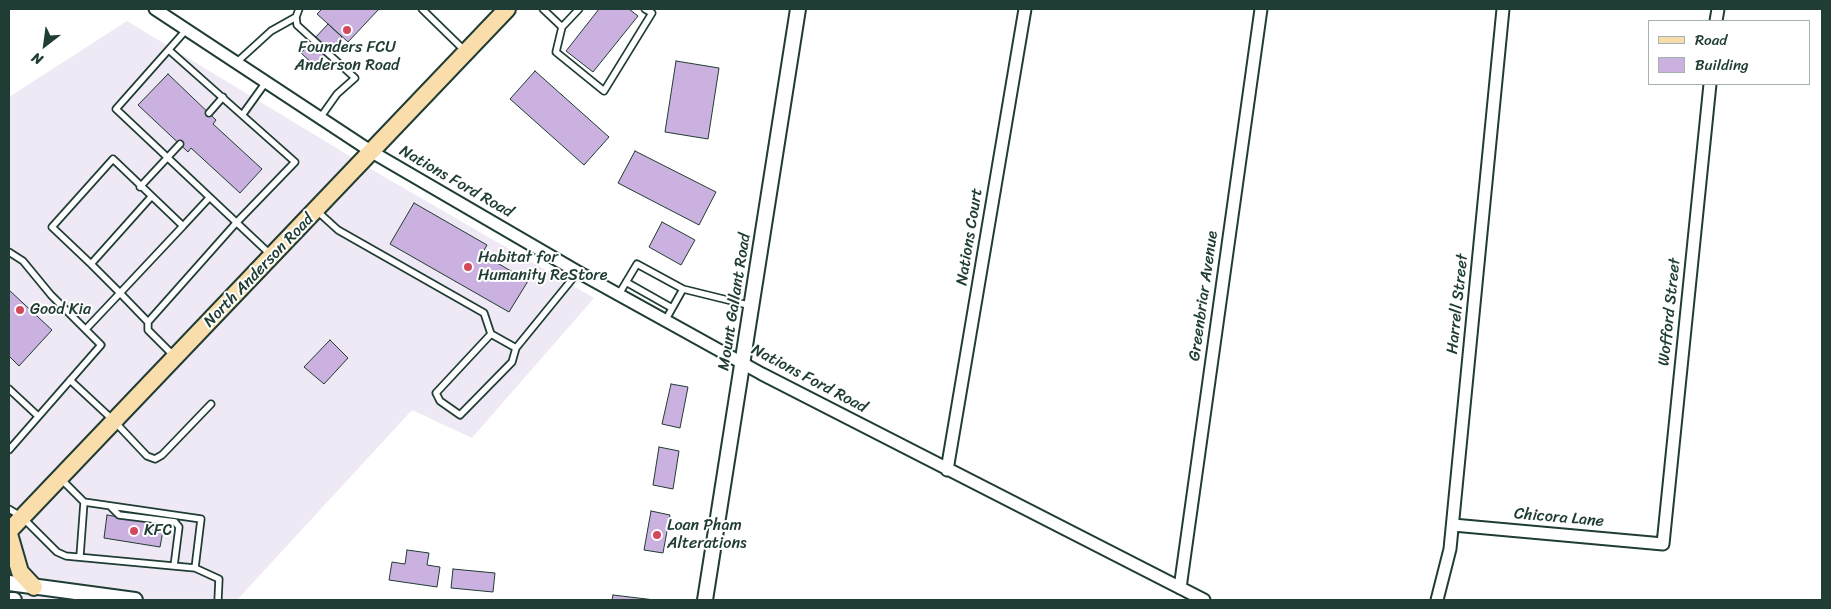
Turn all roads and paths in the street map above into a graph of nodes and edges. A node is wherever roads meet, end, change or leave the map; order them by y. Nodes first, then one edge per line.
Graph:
1 (156, 9) edge
2 (299, 9) edge
3 (422, 9) edge
4 (507, 9) edge
5 (543, 9) edge
6 (579, 9) edge
7 (645, 9) edge
8 (798, 9) edge
9 (1025, 9) edge
10 (1261, 9) edge
11 (1503, 9) edge
12 (296, 17) junction
13 (562, 27) junction
14 (187, 29) junction
15 (170, 51) junction
16 (466, 52) junction
17 (238, 62) junction
18 (266, 82) junction
19 (1710, 85) edge
20 (223, 97) junction
21 (209, 113) dead end
22 (243, 114) junction
23 (320, 118) junction
24 (180, 144) dead end
25 (372, 152) junction
26 (167, 159) junction
27 (140, 187) junction
28 (151, 197) junction
29 (209, 198) junction
30 (316, 210) junction
31 (236, 223) junction
32 (182, 226) junction
33 (9, 252) edge
34 (273, 256) junction
35 (91, 264) junction
36 (578, 272) junction
37 (626, 282) junction
38 (683, 289) junction
39 (120, 293) junction
40 (619, 294) junction
41 (752, 306) junction
42 (672, 308) junction
43 (665, 321) junction
44 (148, 322) junction
45 (86, 329) junction
46 (492, 334) junction
47 (516, 348) junction
48 (175, 358) junction
49 (743, 363) junction
50 (70, 380) junction
51 (9, 389) edge
52 (211, 404) dead end
53 (38, 416) junction
54 (114, 421) junction
55 (9, 450) edge
56 (948, 470) junction
57 (60, 478) junction
58 (84, 502) junction
59 (110, 506) junction
60 (15, 513) edge
61 (1453, 525) junction
62 (9, 532) edge
63 (1663, 544) joint
64 (80, 556) junction
65 (174, 566) junction
66 (196, 568) junction
67 (9, 583) edge
68 (34, 587) junction
69 (1180, 588) junction
70 (9, 600) edge
71 (14, 600) edge
72 (135, 600) edge
73 (218, 600) edge
74 (705, 600) edge
75 (1204, 600) edge
76 (1437, 600) edge

1 - 14 street, Nations Ford Road
2 - 12 lane
3 - 16 lane
4 - 16 main road, North Anderson Road
5 - 13 lane
6 - 13 lane
7 - 13 lane
8 - 41 street, Mount Gallant Road
9 - 56 street, Nations Court
10 - 69 street, Greenbriar Avenue
11 - 61 street, Harrell Street
12 - 17 lane
12 - 23 lane
14 - 15 lane
14 - 17 street, Nations Ford Road
15 - 20 lane
15 - 26 lane
16 - 25 main road, North Anderson Road
17 - 18 street, Nations Ford Road
18 - 22 lane
18 - 23 street, Nations Ford Road
19 - 63 street, Wofford Street
20 - 21 lane
20 - 22 lane
22 - 31 lane
23 - 25 street, Nations Ford Road
24 - 26 lane
25 - 30 main road, North Anderson Road
25 - 36 street, Nations Ford Road
26 - 27 lane
26 - 29 lane
27 - 28 lane
27 - 35 lane
28 - 32 lane
28 - 35 lane
29 - 31 lane
29 - 32 lane
30 - 34 main road, North Anderson Road
30 - 46 lane
31 - 34 lane
31 - 44 lane
32 - 39 lane
33 - 45 lane
34 - 48 main road, North Anderson Road
35 - 39 lane
36 - 40 street, Nations Ford Road
36 - 47 lane
37 - 38 lane
37 - 40 lane
37 - 42 lane
38 - 41 lane
38 - 42 lane
39 - 44 lane
39 - 45 lane
40 - 43 street, Nations Ford Road
41 - 49 street, Mount Gallant Road
42 - 43 lane
43 - 49 street, Nations Ford Road
44 - 48 lane
45 - 50 lane
46 - 47 lane
46 - 47 lane
48 - 54 main road, North Anderson Road
49 - 56 street, Nations Ford Road
49 - 74 street, Mount Gallant Road
50 - 53 lane
50 - 54 lane
51 - 53 lane
52 - 54 lane
53 - 55 lane
54 - 57 main road, North Anderson Road
56 - 69 street, Nations Ford Road
57 - 58 lane
57 - 60 main road, North Anderson Road
58 - 59 lane
58 - 64 lane
59 - 65 lane
59 - 66 lane
60 - 62 main road, North Anderson Road
60 - 64 lane
61 - 63 street, Chicora Lane
61 - 76 street, Harrell Street
62 - 68 main road
64 - 65 lane
65 - 66 lane
66 - 73 lane
67 - 68 street
68 - 72 street
69 - 75 street, Nations Ford Road
70 - 71 street

